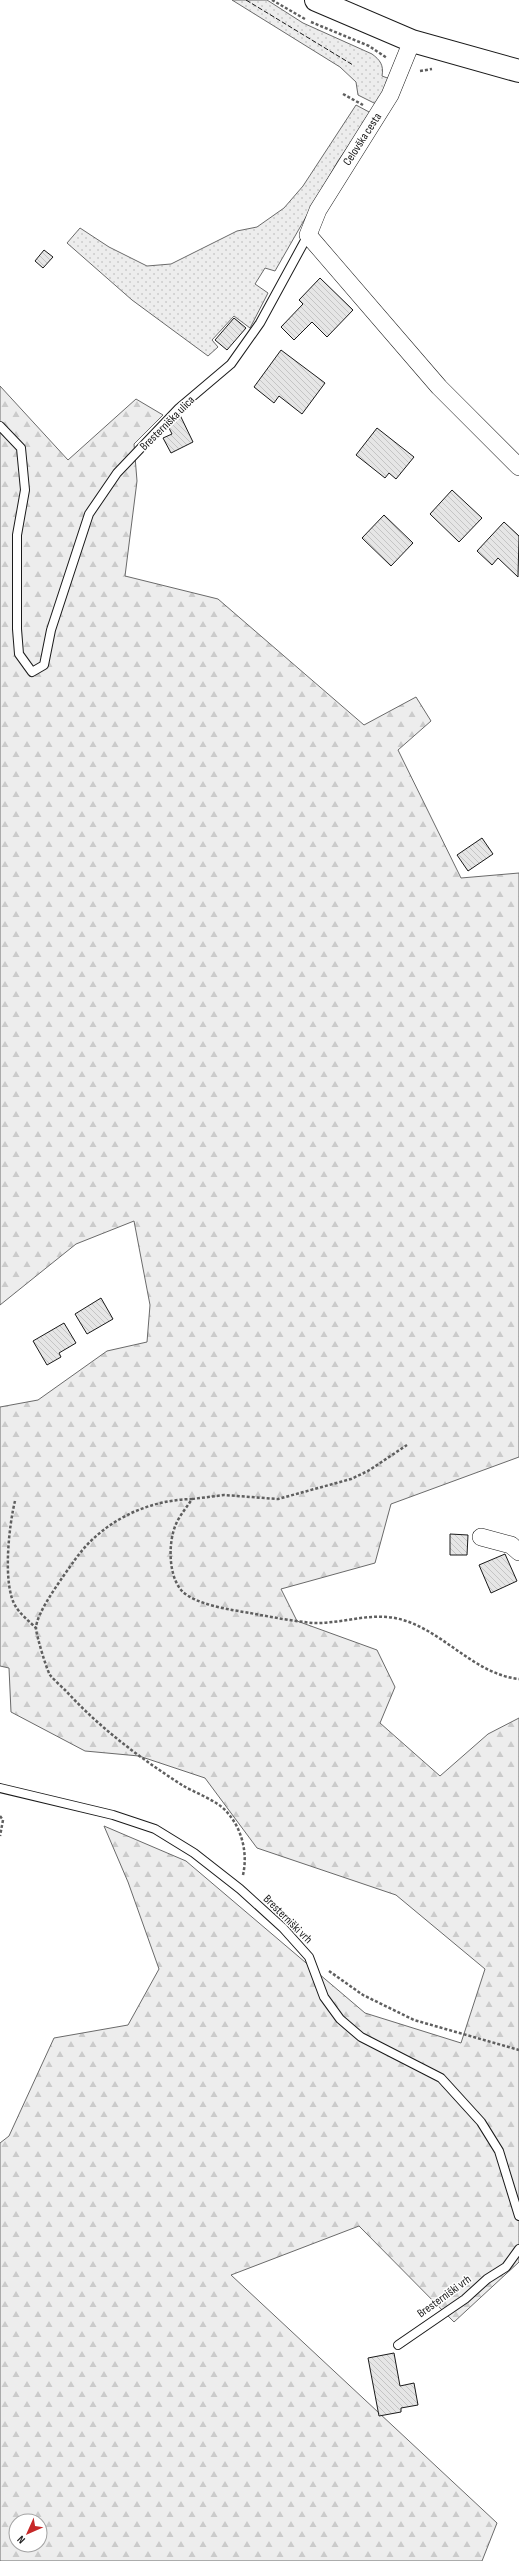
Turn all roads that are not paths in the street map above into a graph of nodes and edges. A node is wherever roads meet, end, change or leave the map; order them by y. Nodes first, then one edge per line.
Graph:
1 (316, 0) edge
2 (412, 41) junction
3 (519, 71) edge
4 (308, 235) junction
5 (0, 426) edge
6 (519, 467) edge
7 (481, 1537) dead end
8 (519, 1552) edge
9 (0, 1788) edge
10 (519, 2216) edge
11 (519, 2249) edge
12 (398, 2345) dead end

1 - 2 main road
2 - 3 main road
2 - 4 street, Celovška cesta
4 - 5 lane, Bresterniška ulica
4 - 6 street
7 - 8 street
9 - 10 lane, Bresterniški vrh
11 - 12 lane, Bresterniški vrh

